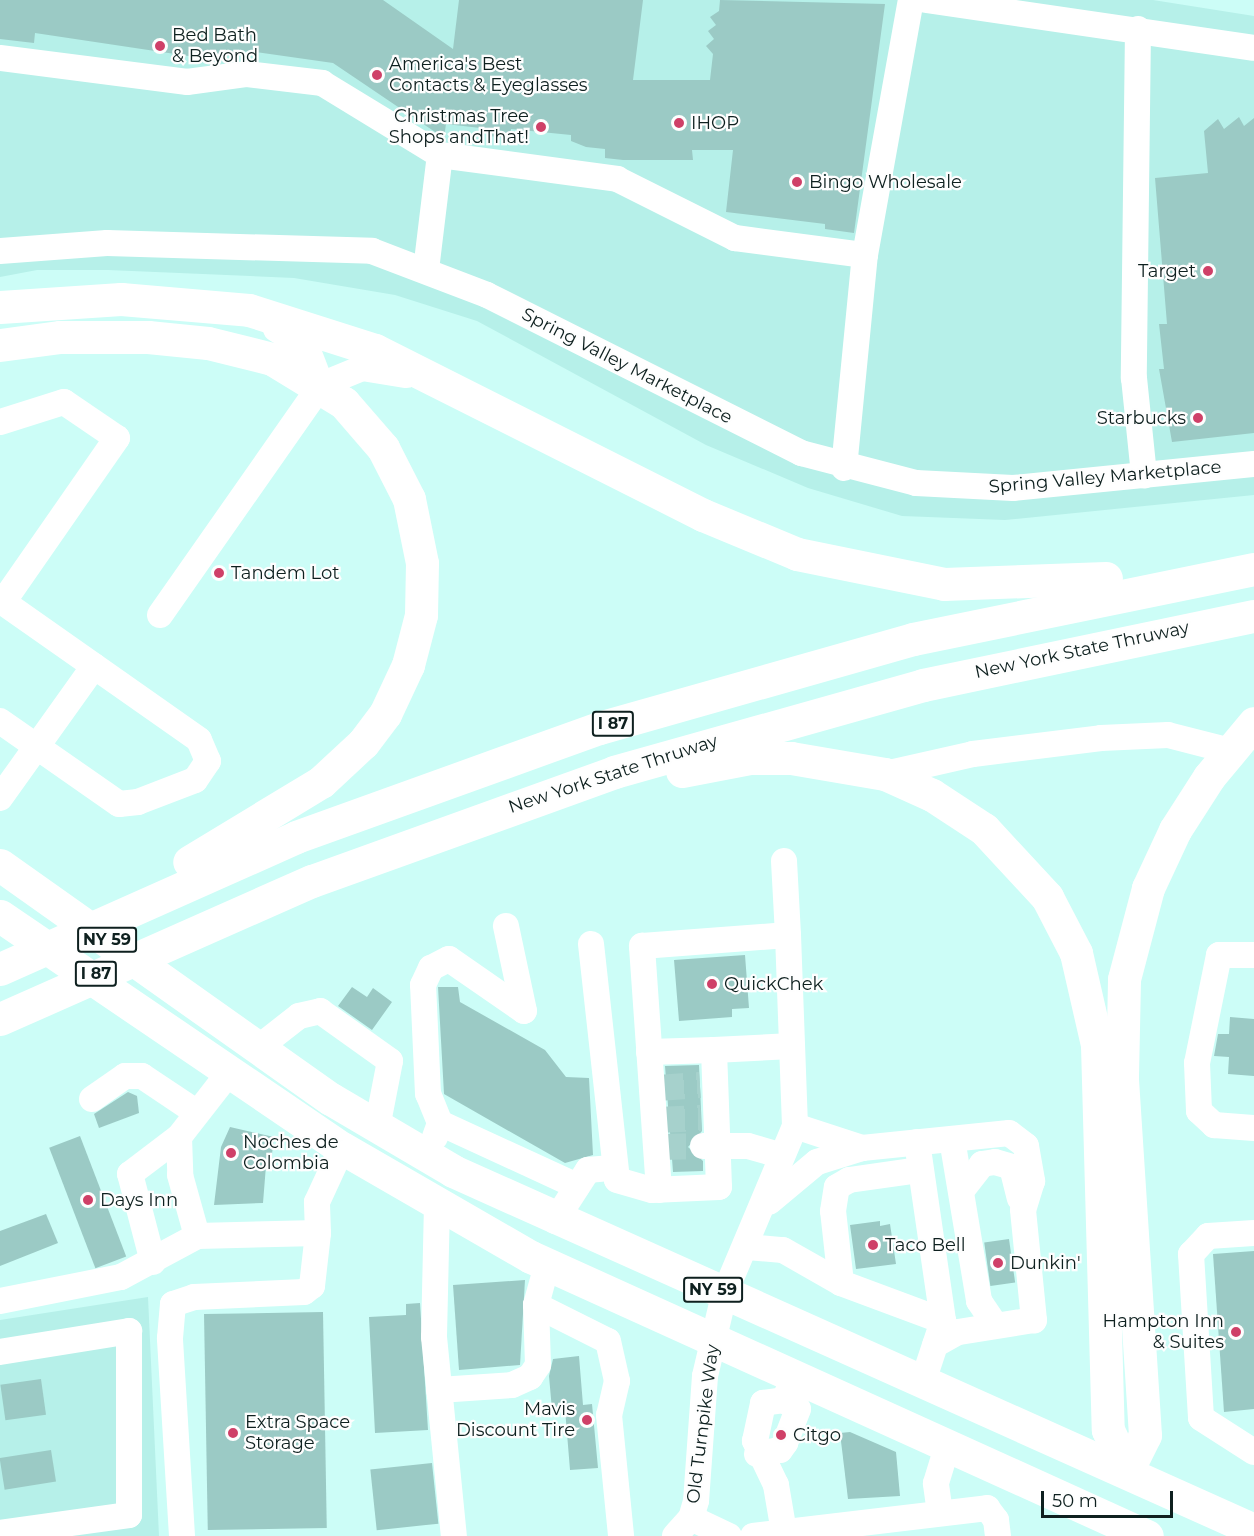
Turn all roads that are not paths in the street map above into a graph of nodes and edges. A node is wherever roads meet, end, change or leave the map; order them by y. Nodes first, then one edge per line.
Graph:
1 (911, 0) edge
2 (926, 0) edge
3 (1138, 29) junction
4 (1254, 48) edge
5 (0, 58) edge
6 (440, 155) junction
7 (0, 250) edge
8 (865, 255) junction
9 (426, 270) junction
10 (89, 299) junction
11 (0, 307) edge
12 (0, 345) edge
13 (321, 385) junction
14 (512, 417) junction
15 (0, 422) edge
16 (1254, 464) edge
17 (844, 468) junction
18 (1144, 475) junction
19 (1254, 567) edge
20 (1, 601) edge
21 (160, 615) dead end
22 (1254, 616) edge
23 (94, 666) junction
24 (0, 721) edge
25 (1254, 723) edge
26 (36, 747) junction
27 (1231, 751) junction
28 (885, 774) junction
29 (0, 798) edge
30 (492, 813) junction
31 (784, 861) dead end
32 (8, 870) edge
33 (0, 916) edge
34 (506, 926) dead end
35 (788, 935) junction
36 (591, 944) dead end
37 (1254, 955) edge
38 (0, 967) edge
39 (0, 1019) edge
40 (792, 1046) junction
41 (258, 1048) junction
42 (714, 1050) junction
43 (649, 1052) junction
44 (228, 1074) junction
45 (92, 1100) dead end
46 (195, 1112) junction
47 (440, 1123) junction
48 (795, 1126) junction
49 (377, 1128) junction
50 (1254, 1128) edge
51 (179, 1137) junction
52 (952, 1139) junction
53 (917, 1142) junction
54 (710, 1145) junction
55 (342, 1148) junction
56 (862, 1148) junction
57 (782, 1156) junction
58 (428, 1158) junction
59 (612, 1167) junction
60 (920, 1170) junction
61 (577, 1186) junction
62 (659, 1190) junction
63 (962, 1190) junction
64 (437, 1204) junction
65 (1023, 1210) junction
66 (761, 1211) junction
67 (555, 1221) junction
68 (318, 1233) junction
69 (1254, 1233) edge
70 (197, 1236) junction
71 (747, 1247) junction
72 (153, 1262) junction
73 (547, 1264) junction
74 (841, 1283) junction
75 (724, 1295) junction
76 (0, 1301) edge
77 (536, 1305) junction
78 (995, 1325) junction
79 (939, 1333) junction
80 (712, 1342) junction
81 (0, 1352) edge
82 (923, 1381) junction
83 (789, 1389) junction
84 (439, 1390) junction
85 (947, 1446) junction
86 (1254, 1452) edge
87 (1127, 1471) junction
88 (939, 1513) junction
89 (683, 1527) edge
90 (1254, 1530) edge
91 (182, 1531) edge
92 (784, 1532) junction
93 (811, 1532) edge
94 (0, 1533) edge
95 (1141, 1534) edge
96 (454, 1536) edge
97 (621, 1536) edge
98 (729, 1536) edge
99 (753, 1536) edge
100 (998, 1536) edge

1 - 8 street
2 - 3 street
3 - 4 street
3 - 18 street
5 - 6 street
6 - 8 street
6 - 9 street
7 - 9 street, Spring Valley Marketplace
8 - 17 street
9 - 17 street, Spring Valley Marketplace
10 - 11 main road
10 - 13 street
10 - 14 main road
12 - 13 main road
13 - 14 street
13 - 21 street
13 - 38 main road
14 - 19 main road
15 - 20 street
16 - 18 street, Spring Valley Marketplace
17 - 18 street, Spring Valley Marketplace
19 - 38 main road, I 87
20 - 23 street
22 - 30 main road, New York State Thruway / I 87
23 - 26 street
23 - 26 street
24 - 26 street
25 - 27 main road
26 - 29 street
27 - 28 street
27 - 87 main road
28 - 30 main road
28 - 87 main road
30 - 39 main road, New York State Thruway / I 87
31 - 35 street
32 - 41 main road, NY 59
33 - 44 main road, NY 59
34 - 47 street
35 - 40 street
35 - 43 street
36 - 59 street
37 - 50 street
40 - 42 street
40 - 48 street
41 - 49 main road, NY 59
41 - 49 street
42 - 43 street
42 - 54 street
43 - 62 street
44 - 46 street
44 - 55 main road, NY 59
45 - 46 street
46 - 51 street
47 - 58 street
47 - 61 street
48 - 56 street
48 - 57 street, Old Turnpike Way
49 - 58 main road, NY 59
51 - 70 street
51 - 72 street
52 - 53 street
52 - 63 street
52 - 65 street
53 - 56 street
53 - 60 street
54 - 57 street
54 - 62 street
55 - 64 main road, NY 59
55 - 68 street
56 - 66 street
57 - 66 street, Old Turnpike Way
58 - 67 main road, NY 59
59 - 61 street
59 - 62 street
60 - 74 street
60 - 79 street
61 - 67 street
63 - 65 street
63 - 78 street
64 - 73 main road, NY 59
64 - 84 street
65 - 78 street
66 - 71 street, Old Turnpike Way
67 - 75 main road, NY 59
68 - 70 street
68 - 91 street
69 - 86 street
70 - 72 street
71 - 74 street
71 - 75 street, Old Turnpike Way
72 - 76 street
73 - 77 street
73 - 80 main road, NY 59
74 - 79 street
75 - 80 street, Old Turnpike Way
75 - 82 main road, NY 59
77 - 84 street
77 - 97 street
78 - 79 street
79 - 82 street
80 - 83 main road, NY 59
80 - 89 street, Old Turnpike Way
81 - 94 street
82 - 87 main road, NY 59
83 - 85 main road, NY 59
83 - 92 street
84 - 96 street
85 - 88 street
85 - 95 main road, NY 59
87 - 90 main road, NY 59
87 - 95 main road
88 - 93 street
88 - 100 street
89 - 98 street
92 - 93 street
92 - 99 street

